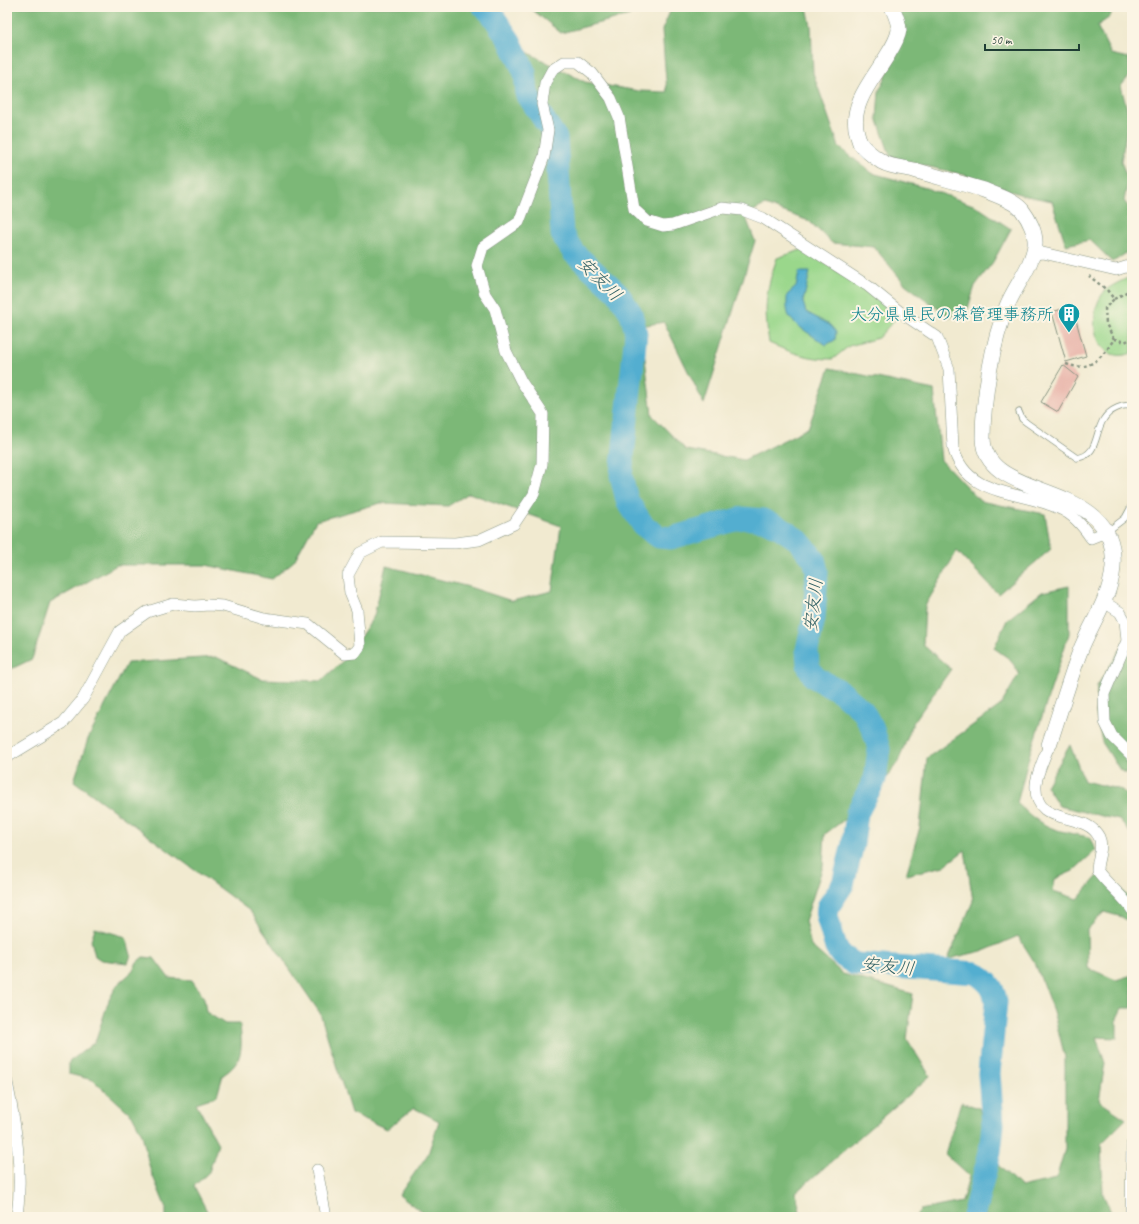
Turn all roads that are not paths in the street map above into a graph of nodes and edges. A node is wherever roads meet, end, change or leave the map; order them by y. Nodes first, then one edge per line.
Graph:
1 (892, 7) edge
2 (1034, 254) junction
3 (1132, 265) edge
4 (1132, 406) edge
5 (1019, 412) dead end
6 (1132, 505) edge
7 (1106, 532) junction
8 (1104, 602) junction
9 (1049, 746) joint
10 (1132, 756) edge
11 (7, 757) edge
12 (1132, 910) edge
13 (7, 1082) edge
14 (1132, 1144) edge
15 (317, 1170) dead end
16 (17, 1217) edge
17 (326, 1217) edge
18 (1132, 1217) edge

1 - 2 street
2 - 3 street
2 - 7 street
4 - 5 lane
6 - 7 lane
7 - 8 street
7 - 11 street
8 - 9 street
8 - 10 street
9 - 12 street
13 - 16 street
14 - 18 street
15 - 17 street

